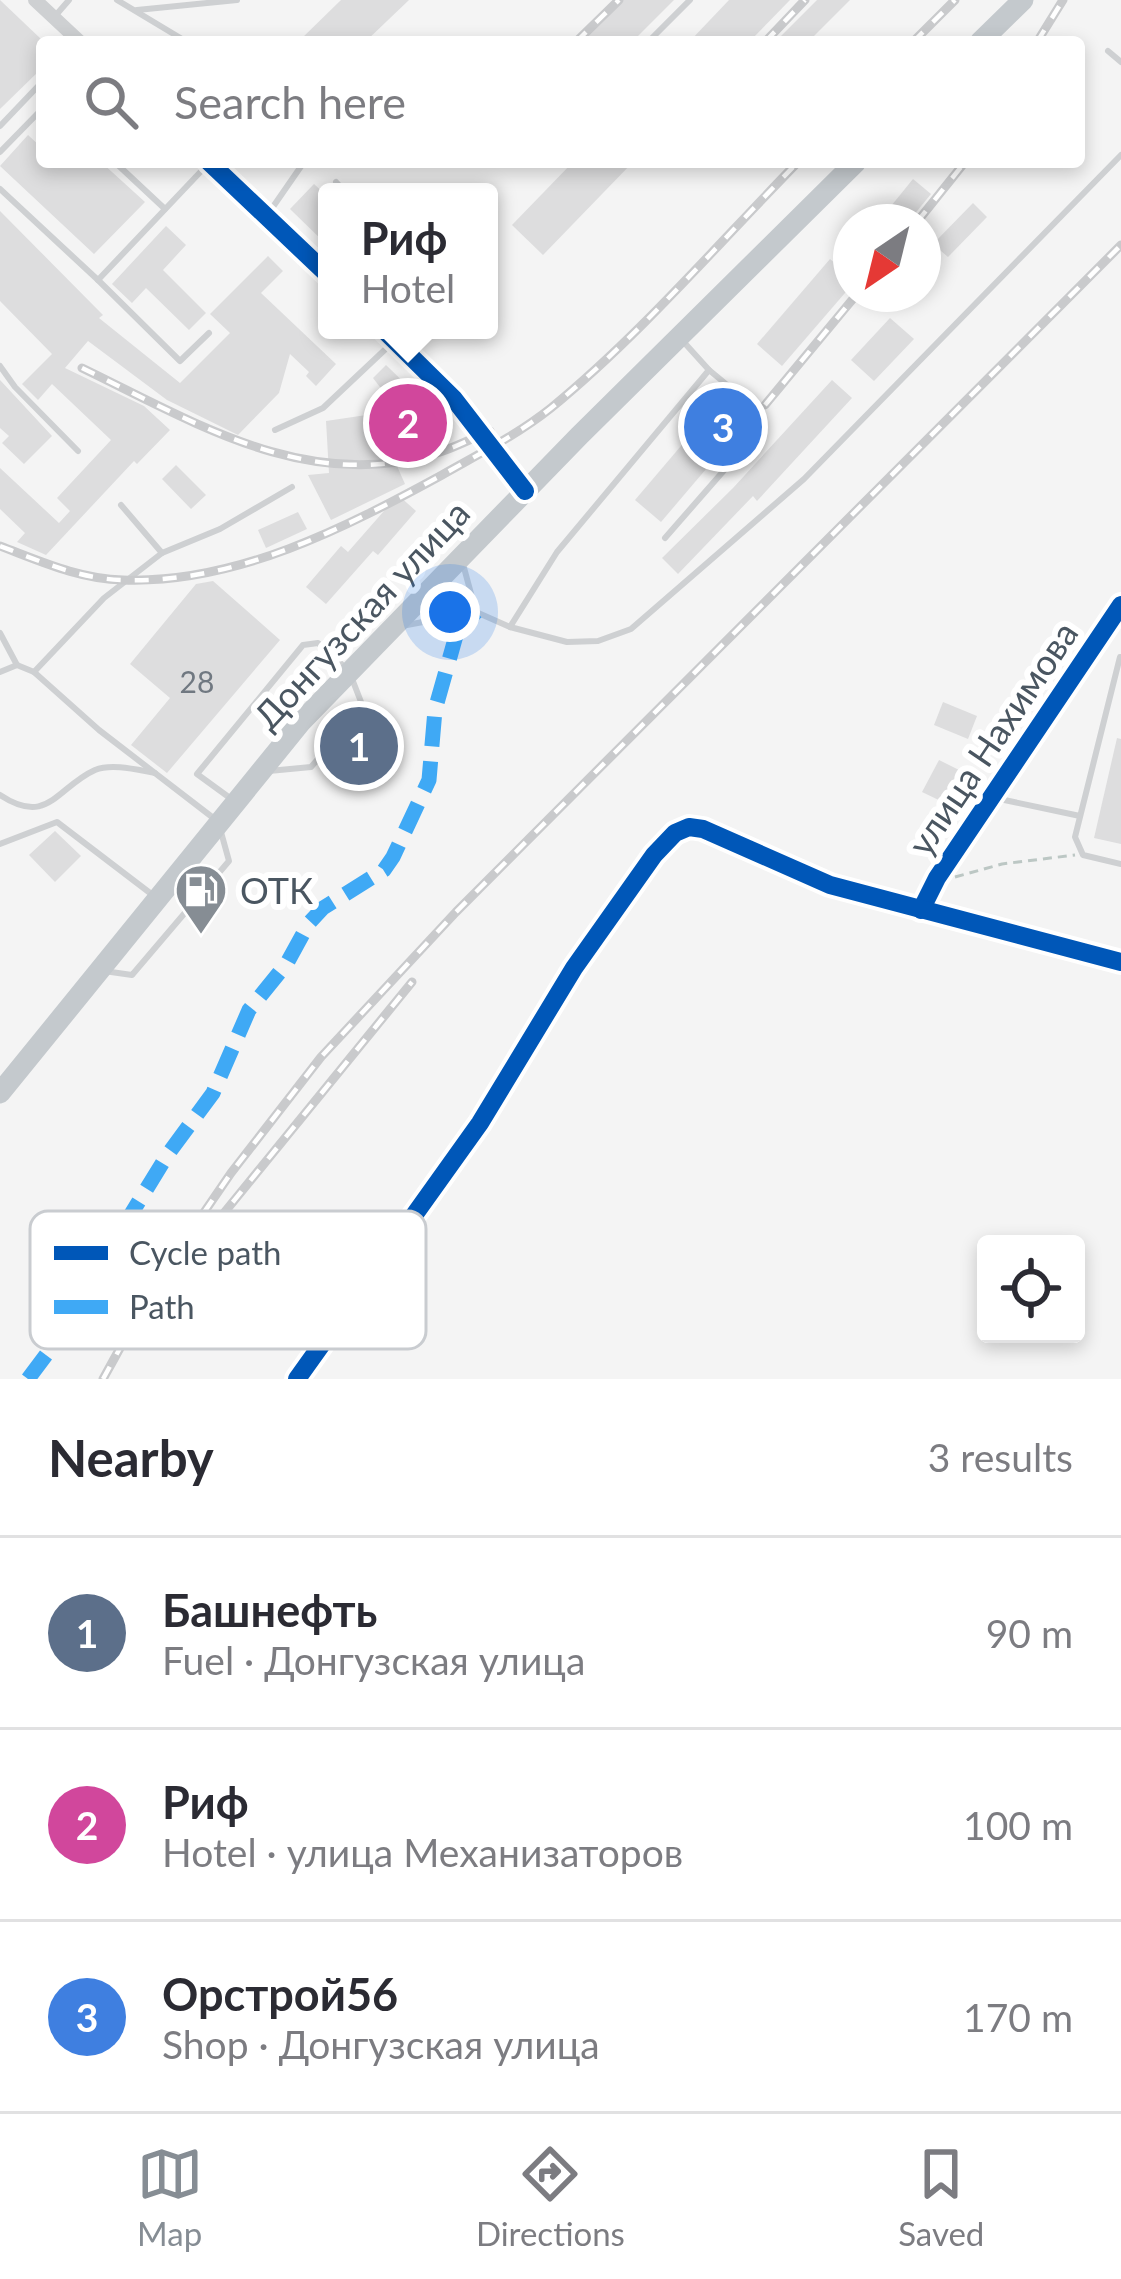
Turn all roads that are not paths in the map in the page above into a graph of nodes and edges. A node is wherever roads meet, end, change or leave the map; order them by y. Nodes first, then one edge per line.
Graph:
1 (35, 0) edge
2 (69, 0) edge
3 (116, 0) edge
4 (237, 0) edge
5 (690, 0) edge
6 (1023, 0) edge
7 (137, 10) junction
8 (54, 17) junction
9 (74, 36) edge
10 (178, 36) edge
11 (654, 36) edge
12 (986, 36) edge
13 (1108, 51) dead end
14 (1121, 62) edge
15 (36, 88) edge
16 (36, 115) edge
17 (0, 126) edge
18 (0, 152) edge
19 (1121, 155) edge
20 (121, 168) edge
21 (204, 168) edge
22 (216, 168) edge
23 (300, 168) edge
24 (850, 168) edge
25 (0, 189) edge
26 (165, 209) junction
27 (266, 217) junction
28 (318, 266) edge
29 (98, 280) junction
30 (208, 332) dead end
31 (679, 336) junction
32 (385, 339) edge
33 (393, 339) edge
34 (0, 366) edge
35 (709, 370) junction
36 (274, 430) dead end
37 (78, 451) dead end
38 (292, 487) dead end
39 (525, 490) junction
40 (121, 505) dead end
41 (665, 538) dead end
42 (162, 553) junction
43 (460, 556) junction
44 (1121, 605) edge
45 (476, 612) junction
46 (511, 627) junction
47 (390, 629) junction
48 (0, 633) edge
49 (1120, 657) edge
50 (17, 665) junction
51 (349, 671) junction
52 (0, 672) edge
53 (34, 672) junction
54 (260, 771) junction
55 (157, 774) junction
56 (0, 796) edge
57 (992, 797) junction
58 (234, 801) junction
59 (1080, 816) junction
60 (218, 822) junction
61 (0, 844) edge
62 (1121, 864) edge
63 (157, 898) junction
64 (921, 910) junction
65 (1121, 962) edge
66 (100, 970) junction
67 (0, 1093) edge
68 (417, 1211) edge
69 (318, 1349) edge
70 (297, 1379) edge

1 - 8 street
2 - 8 lane
3 - 7 lane
4 - 7 lane
5 - 11 lane
6 - 12 highway
7 - 10 lane
8 - 9 street
13 - 14 lane
15 - 17 lane
16 - 18 lane
19 - 46 lane
20 - 26 lane
21 - 26 lane
22 - 27 street
23 - 27 lane
24 - 31 highway, Донгузская улица
25 - 29 lane
26 - 29 lane
27 - 28 street
29 - 30 lane
31 - 35 lane
31 - 39 highway, Донгузская улица
32 - 36 lane
33 - 39 street
34 - 37 lane
35 - 41 lane
35 - 46 lane
38 - 42 lane
39 - 43 highway, Донгузская улица
40 - 42 lane
42 - 53 lane
43 - 45 lane
43 - 47 highway, Донгузская улица
44 - 57 street, улица Нахимова
45 - 46 lane
45 - 47 lane
47 - 51 highway, Донгузская улица
48 - 50 lane
49 - 59 lane
50 - 52 lane
50 - 53 lane
51 - 54 highway, Донгузская улица
51 - 54 lane
51 - 58 lane
53 - 55 lane
54 - 58 highway, Донгузская улица
55 - 56 lane
55 - 60 lane
57 - 59 lane
57 - 64 street, улица Нахимова
58 - 60 highway, Донгузская улица
59 - 62 lane
60 - 63 highway, Донгузская улица
60 - 66 lane
61 - 63 lane
63 - 66 highway, Донгузская улица
64 - 65 street
64 - 68 street
66 - 67 highway, Донгузская улица
69 - 70 street

